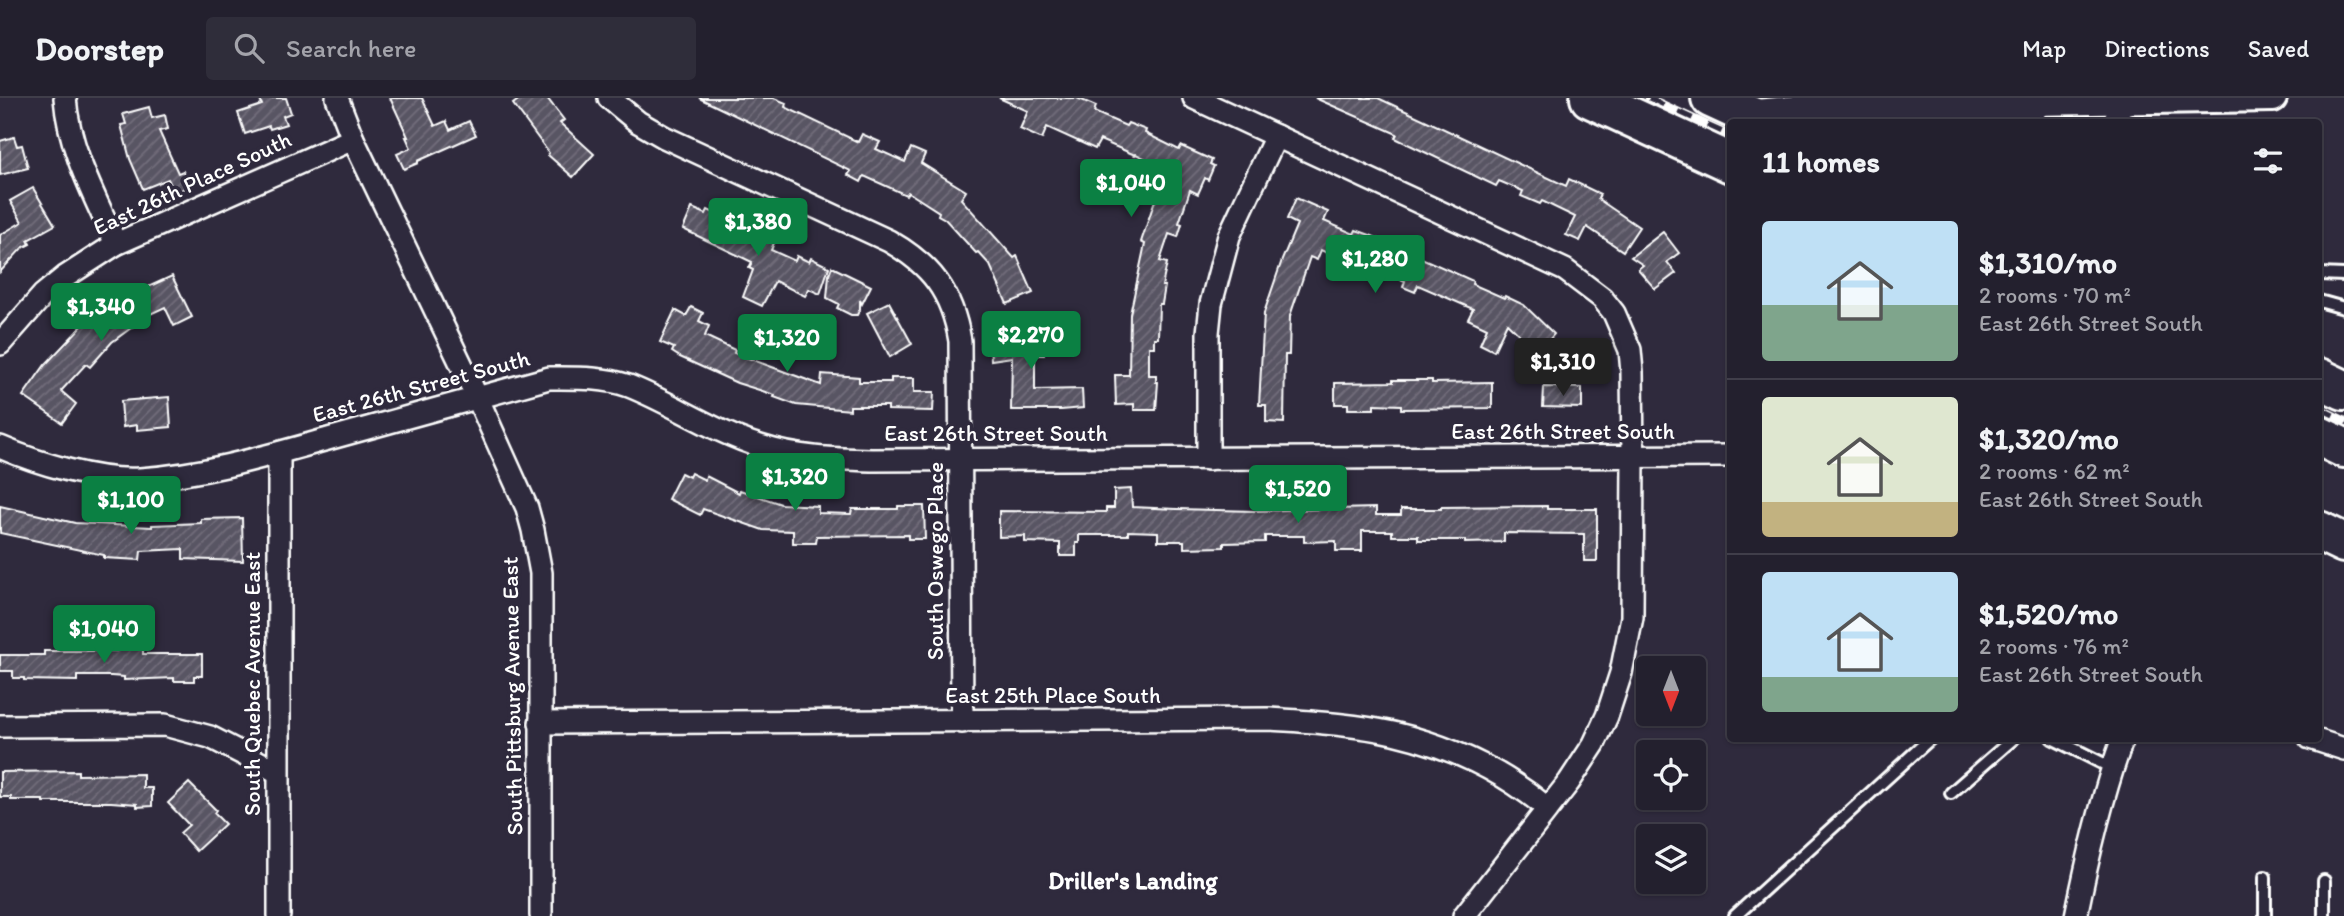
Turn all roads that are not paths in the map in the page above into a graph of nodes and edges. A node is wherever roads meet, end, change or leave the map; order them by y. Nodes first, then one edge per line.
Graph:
1 (65, 98) edge
2 (337, 98) edge
3 (609, 98) edge
4 (1194, 98) edge
5 (1590, 98) edge
6 (1711, 98) edge
7 (1982, 98) edge
8 (2273, 98) edge
9 (2156, 99) edge
10 (2031, 102) junction
11 (2119, 111) edge
12 (1756, 119) edge
13 (1776, 119) edge
14 (1276, 136) junction
15 (354, 139) junction
16 (1727, 161) edge
17 (117, 244) junction
18 (2322, 274) edge
19 (2344, 275) edge
20 (2322, 302) edge
21 (2344, 309) edge
22 (0, 344) edge
23 (2322, 379) edge
24 (2344, 390) edge
25 (477, 397) junction
26 (2322, 437) edge
27 (0, 447) edge
28 (2344, 448) edge
29 (279, 453) junction
30 (1727, 456) edge
31 (1633, 457) junction
32 (961, 458) junction
33 (1208, 459) junction
34 (2322, 532) edge
35 (2344, 543) edge
36 (962, 722) junction
37 (540, 723) junction
38 (0, 726) edge
39 (1927, 742) edge
40 (2009, 742) edge
41 (2060, 742) edge
42 (2122, 742) edge
43 (2322, 742) edge
44 (2344, 749) edge
45 (2112, 768) junction
46 (278, 772) junction
47 (1951, 793) dead end
48 (1547, 807) junction
49 (2265, 877) dead end
50 (2324, 881) dead end
51 (279, 916) edge
52 (541, 916) edge
53 (1464, 916) edge
54 (1735, 916) edge
55 (2076, 916) edge
56 (2264, 916) edge
57 (2324, 916) edge

1 - 17 street
2 - 15 street, South Pittsburg Avenue East
3 - 32 street, South Oswego Place
4 - 14 street
5 - 16 highway
6 - 12 highway
7 - 10 street
8 - 9 street
9 - 11 street
10 - 11 street
10 - 13 highway
14 - 31 street
14 - 33 street
15 - 17 street, East 26th Place South
15 - 25 street, South Pittsburg Avenue East
17 - 22 street, East 26th Place South
18 - 19 lane
20 - 21 lane
23 - 24 highway
25 - 29 street, East 26th Street South
25 - 32 street, East 26th Street South
25 - 37 street, South Pittsburg Avenue East
26 - 28 highway
27 - 29 street, East 26th Street South
29 - 46 street, South Quebec Avenue East
30 - 31 street, East 26th Street South
31 - 33 street, East 26th Street South
31 - 48 street
32 - 33 street, East 26th Street South
32 - 36 street, South Oswego Place
34 - 35 highway
36 - 37 street, East 25th Place South
36 - 48 street, East 25th Place South
37 - 52 street, South Pittsburg Avenue East
38 - 46 street
39 - 54 lane
40 - 47 lane
41 - 45 lane
42 - 45 street
43 - 44 street
45 - 55 street
46 - 51 street, South Quebec Avenue East
48 - 53 street
49 - 56 lane
50 - 57 lane

